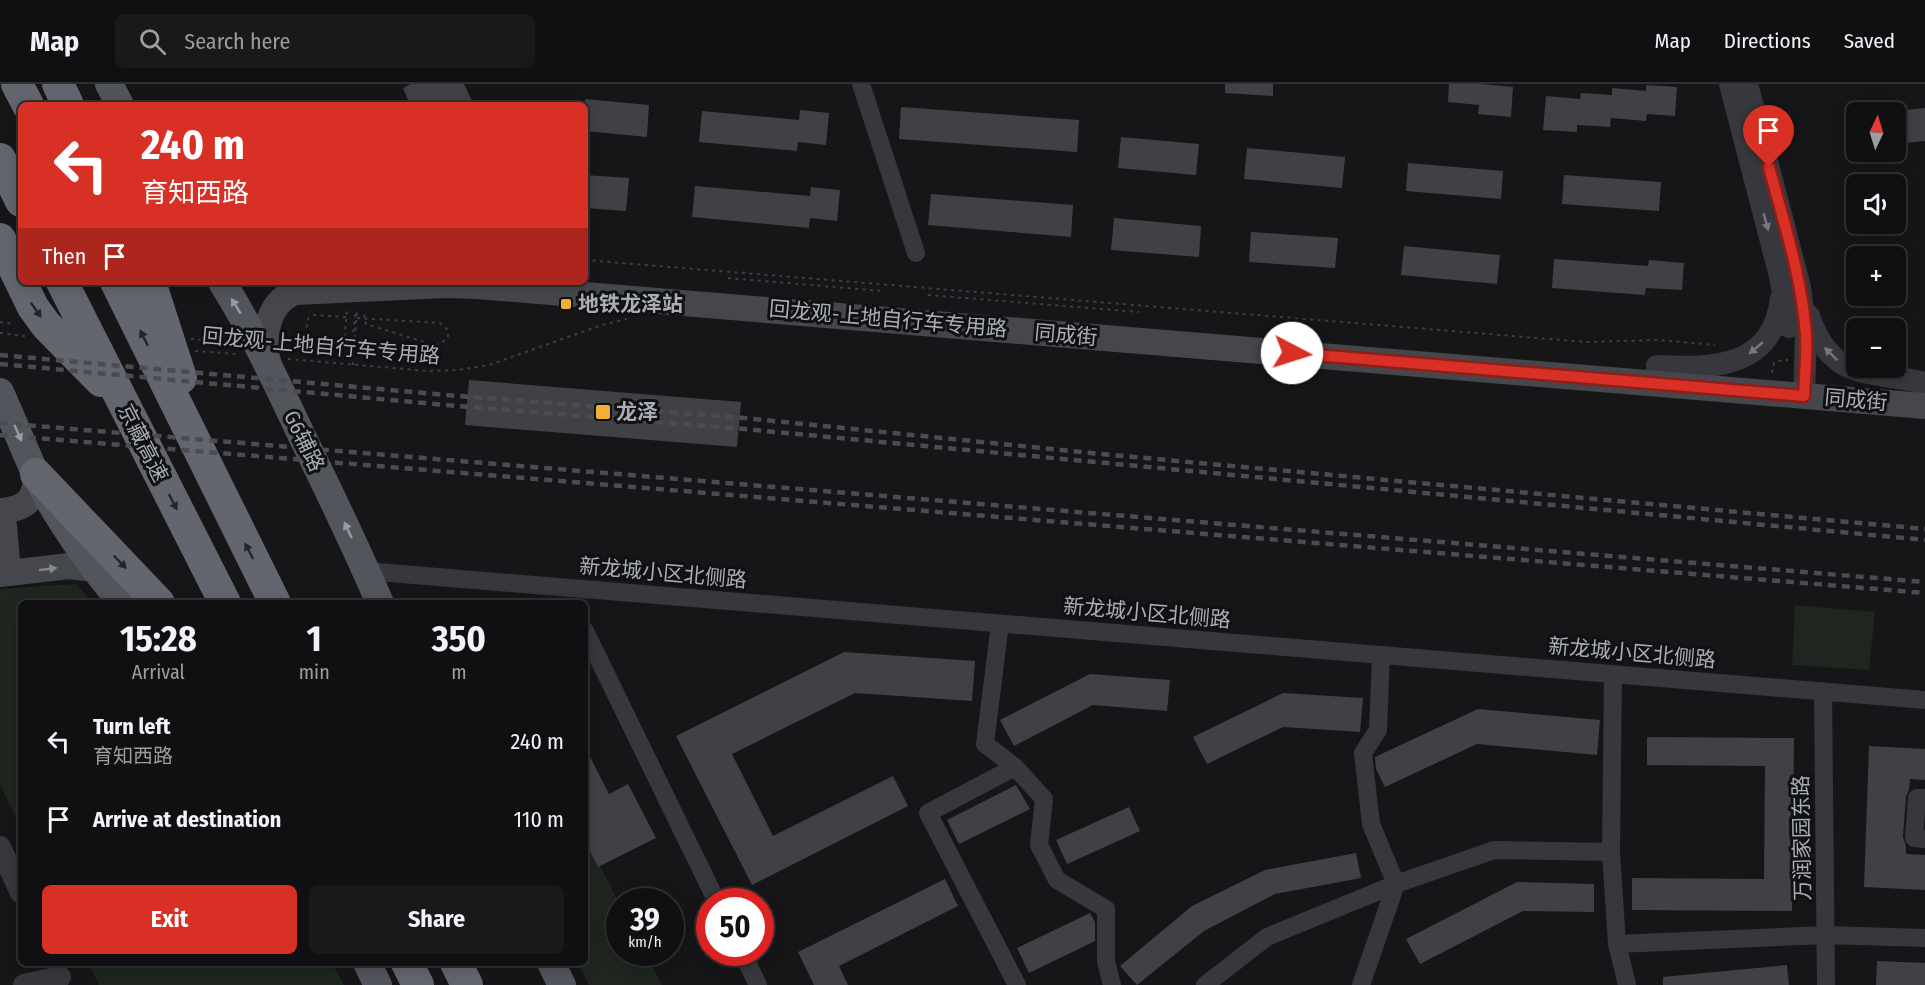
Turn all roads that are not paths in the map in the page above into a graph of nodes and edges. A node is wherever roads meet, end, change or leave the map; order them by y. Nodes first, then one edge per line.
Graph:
1 (17, 84) edge
2 (58, 84) edge
3 (109, 84) edge
4 (861, 84) edge
5 (1730, 84) edge
6 (1747, 84) edge
7 (26, 102) edge
8 (67, 102) edge
9 (118, 102) edge
10 (0, 159) edge
11 (18, 195) edge
12 (0, 239) edge
13 (916, 253) dead end
14 (1788, 274) junction
15 (18, 276) edge
16 (588, 278) edge
17 (22, 285) edge
18 (63, 285) edge
19 (117, 285) edge
20 (151, 285) edge
21 (224, 285) edge
22 (280, 285) edge
23 (301, 291) junction
24 (269, 357) junction
25 (1658, 366) junction
26 (1790, 379) junction
27 (1925, 383) edge
28 (1925, 388) edge
29 (0, 392) edge
30 (1925, 406) edge
31 (127, 413) junction
32 (36, 474) junction
33 (213, 479) junction
34 (0, 511) edge
35 (0, 521) edge
36 (0, 568) edge
37 (95, 569) junction
38 (366, 571) junction
39 (0, 574) edge
40 (567, 595) edge
41 (120, 600) edge
42 (156, 600) edge
43 (223, 600) edge
44 (274, 600) edge
45 (379, 600) edge
46 (1000, 624) junction
47 (588, 637) edge
48 (1381, 655) junction
49 (1613, 674) junction
50 (1823, 691) junction
51 (1925, 700) edge
52 (1015, 767) junction
53 (1925, 798) edge
54 (1925, 839) edge
55 (0, 847) edge
56 (1611, 852) junction
57 (1396, 884) junction
58 (18, 886) edge
59 (710, 888) edge
60 (1826, 935) junction
61 (1925, 938) edge
62 (1617, 944) junction
63 (368, 966) edge
64 (408, 966) edge
65 (458, 966) edge
66 (552, 966) edge
67 (749, 966) edge
68 (59, 975) edge
69 (24, 985) edge
70 (378, 985) edge
71 (418, 985) edge
72 (467, 985) edge
73 (562, 985) edge
74 (758, 985) edge
75 (1017, 985) edge
76 (1112, 985) edge
77 (1205, 985) edge
78 (1361, 985) edge
79 (1627, 985) edge
80 (1826, 985) edge

1 - 7 highway
2 - 8 highway
3 - 9 main road
4 - 13 street
5 -> 14 street
6 - 14 street
10 - 11 highway
12 -> 15 highway
14 -> 25 street
14 - 26 street
27 -> 14 street
16 - 25 main road, 同成街
17 -> 31 highway
18 - 31 highway, 京藏高速
33 -> 19 highway
20 - 33 highway
24 -> 21 main road, G6辅路
22 - 23 main road
23 - 24 main road, 同成街
23 - 26 main road, 同成街
38 -> 24 main road, G6辅路
25 - 26 main road, 同成街
26 - 28 main road, 同成街
26 - 30 main road, 同成街
29 -> 32 main road
31 -> 43 highway, 京藏高速
32 - 34 main road
32 - 37 main road
32 -> 42 highway
44 -> 33 highway
35 - 36 main road
39 -> 37 main road
37 - 41 main road
38 - 40 street, 新龙城小区北侧路
38 - 45 main road, G6辅路
40 - 46 street, 新龙城小区北侧路
46 - 48 street, 新龙城小区北侧路
46 - 52 street
47 - 59 street
48 - 49 street, 新龙城小区北侧路
48 - 57 street
49 - 50 street, 新龙城小区北侧路
49 - 56 street
50 - 51 street, 新龙城小区北侧路
50 - 60 street, 万润家园东路
52 - 75 street
52 - 76 street
53 - 54 street
55 - 58 street
56 - 57 street
56 - 62 street
57 - 77 street
57 - 78 street
60 - 61 street
60 - 62 street
60 - 80 street, 万润家园东路
62 - 79 street
63 - 70 main road
64 - 71 highway
65 - 72 highway
66 - 73 main road
67 - 74 street
68 - 69 street

